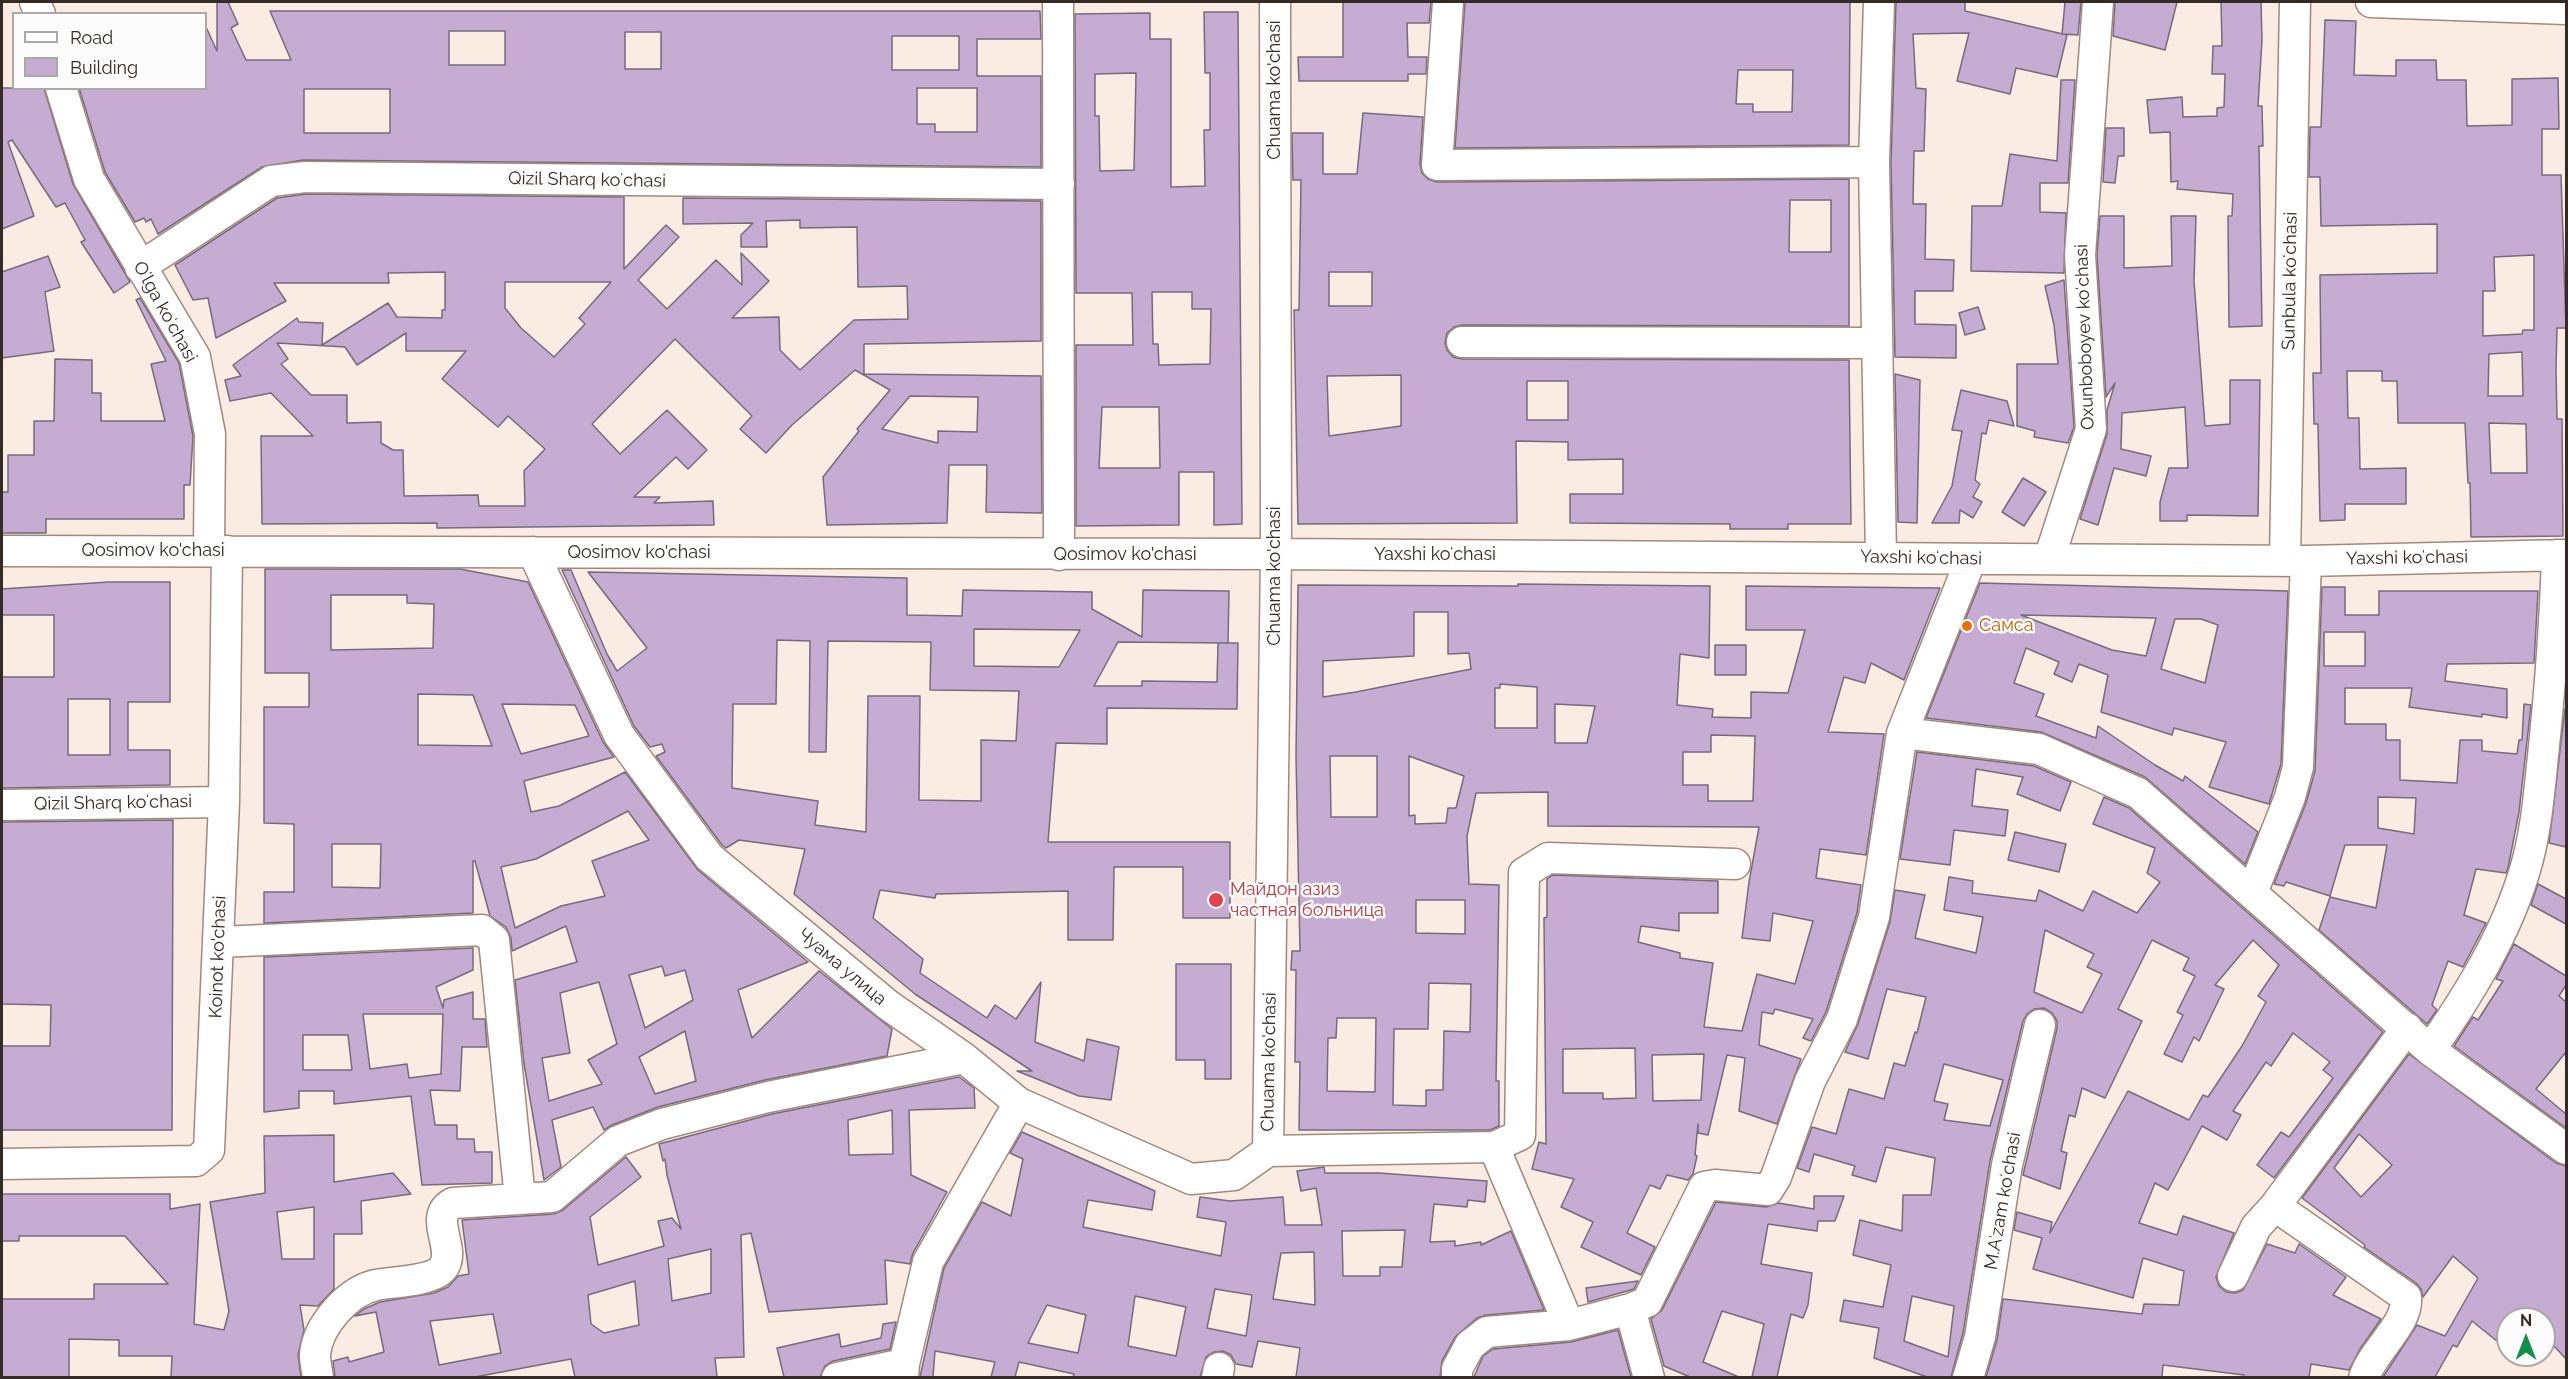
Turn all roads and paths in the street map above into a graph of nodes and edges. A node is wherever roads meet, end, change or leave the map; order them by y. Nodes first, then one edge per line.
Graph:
1 (1058, 2) edge
2 (1275, 2) edge
3 (1448, 2) edge
4 (1879, 2) edge
5 (2098, 2) edge
6 (2295, 2) edge
7 (2371, 2) edge
8 (2566, 9) edge
9 (62, 90) edge
10 (1875, 162) junction
11 (1059, 184) junction
12 (140, 267) junction
13 (1462, 342) dead end
14 (1876, 343) junction
15 (2, 551) edge
16 (218, 551) junction
17 (533, 552) junction
18 (1276, 554) junction
19 (1059, 555) junction
20 (2562, 555) edge
21 (1881, 557) junction
22 (1971, 559) junction
23 (2049, 559) junction
24 (2295, 561) junction
25 (1902, 732) junction
26 (224, 802) junction
27 (2, 805) edge
28 (1735, 864) dead end
29 (2252, 893) junction
30 (220, 942) junction
31 (2040, 1025) dead end
32 (2407, 1028) junction
33 (2430, 1050) junction
34 (964, 1058) junction
35 (1019, 1103) junction
36 (1494, 1147) junction
37 (2566, 1149) edge
38 (1268, 1151) junction
39 (2, 1164) edge
40 (520, 1199) junction
41 (2275, 1206) junction
42 (2233, 1276) dead end
43 (1630, 1310) junction
44 (1569, 1325) junction
45 (903, 1371) edge
46 (318, 1377) edge
47 (837, 1377) edge
48 (1457, 1377) edge
49 (1649, 1377) edge
50 (1968, 1377) edge
51 (2364, 1377) edge

1 - 11 street
2 - 18 street, Chuama ko'chasi
3 - 10 street
4 - 10 street
5 - 23 street, Oxunboboyev koʻchasi
6 - 24 street, Sunbula koʻchasi
7 - 8 street
9 - 12 street, Oʻlga koʻchasi
10 - 14 street
11 - 12 street, Qizil Sharq koʻchasi
11 - 19 street
12 - 16 street, Oʻlga koʻchasi
13 - 14 street
14 - 21 street
15 - 16 street, Qosimov ko'chasi
16 - 17 street, Qosimov ko'chasi
16 - 26 street, Koinot ko'chasi
17 - 19 street, Qosimov ko'chasi
17 - 34 street, Чуама улица
18 - 19 street, Qosimov ko'chasi
18 - 21 street, Yaxshi koʻchasi
18 - 38 street, Chuama ko'chasi
20 - 24 street, Yaxshi koʻchasi
20 - 33 street
21 - 22 street, Yaxshi koʻchasi
22 - 23 street, Yaxshi koʻchasi
22 - 25 street
23 - 24 street, Yaxshi koʻchasi
24 - 29 street, Sunbula koʻchasi
25 - 29 street
25 - 43 street
26 - 27 street, Qizil Sharq koʻchasi
26 - 30 street, Koinot ko'chasi
28 - 36 street
29 - 32 street
30 - 39 street, Koinot ko'chasi
30 - 40 street
31 - 50 street, M.Aʻzam koʻchasi
32 - 33 street
32 - 41 street
33 - 37 street
34 - 35 street, Чуама улица
34 - 40 street
35 - 38 street, Чуама улица
35 - 45 street
36 - 38 street
36 - 44 street
40 - 46 street
41 - 42 street
41 - 51 street
43 - 44 street
43 - 49 street
44 - 48 street
45 - 47 street

